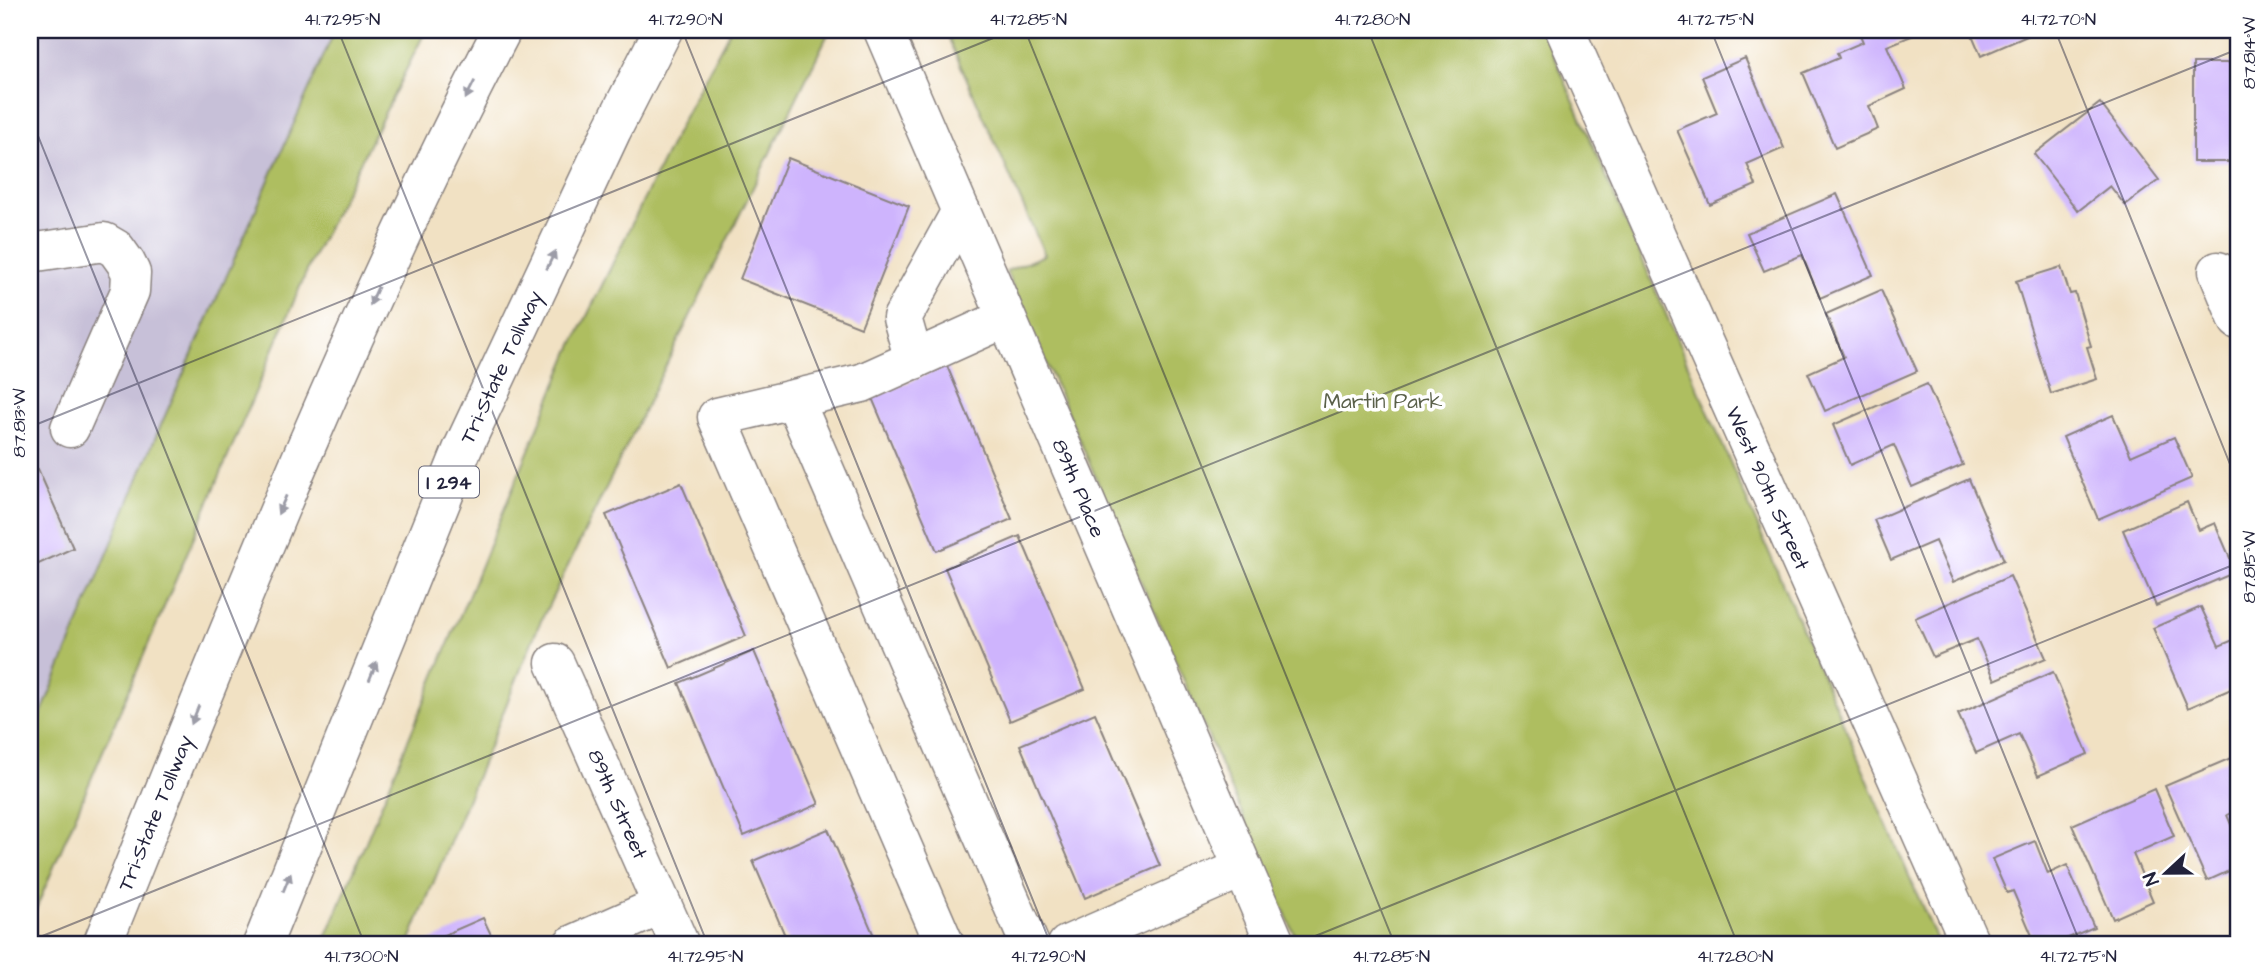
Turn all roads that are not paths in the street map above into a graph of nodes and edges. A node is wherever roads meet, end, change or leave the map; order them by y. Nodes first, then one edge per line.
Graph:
1 (502, 30) edge
2 (663, 30) edge
3 (883, 30) edge
4 (1565, 30) edge
5 (961, 211) junction
6 (30, 253) edge
7 (2218, 271) dead end
8 (1006, 318) junction
9 (2238, 320) edge
10 (914, 360) junction
11 (794, 399) junction
12 (70, 428) dead end
13 (555, 663) dead end
14 (1243, 868) junction
15 (662, 905) junction
16 (102, 945) edge
17 (262, 945) edge
18 (572, 945) edge
19 (680, 945) edge
20 (945, 945) edge
21 (1030, 945) edge
22 (1067, 945) edge
23 (1276, 945) edge
24 (1971, 945) edge

1 -> 16 main road, Tri-State Tollway
17 -> 2 main road, Tri-State Tollway / I 294
3 - 5 main road, 89th Place
4 - 24 main road, West 90th Street
5 - 8 main road, 89th Place
5 - 10 main road
6 - 12 main road
7 - 9 main road
8 - 10 main road
8 - 14 main road, 89th Place
10 - 11 main road
11 - 20 main road
11 - 21 main road
13 - 15 main road, 89th Street
14 - 22 main road
14 - 23 main road, 89th Place
15 - 18 main road
15 - 19 main road, 89th Street

